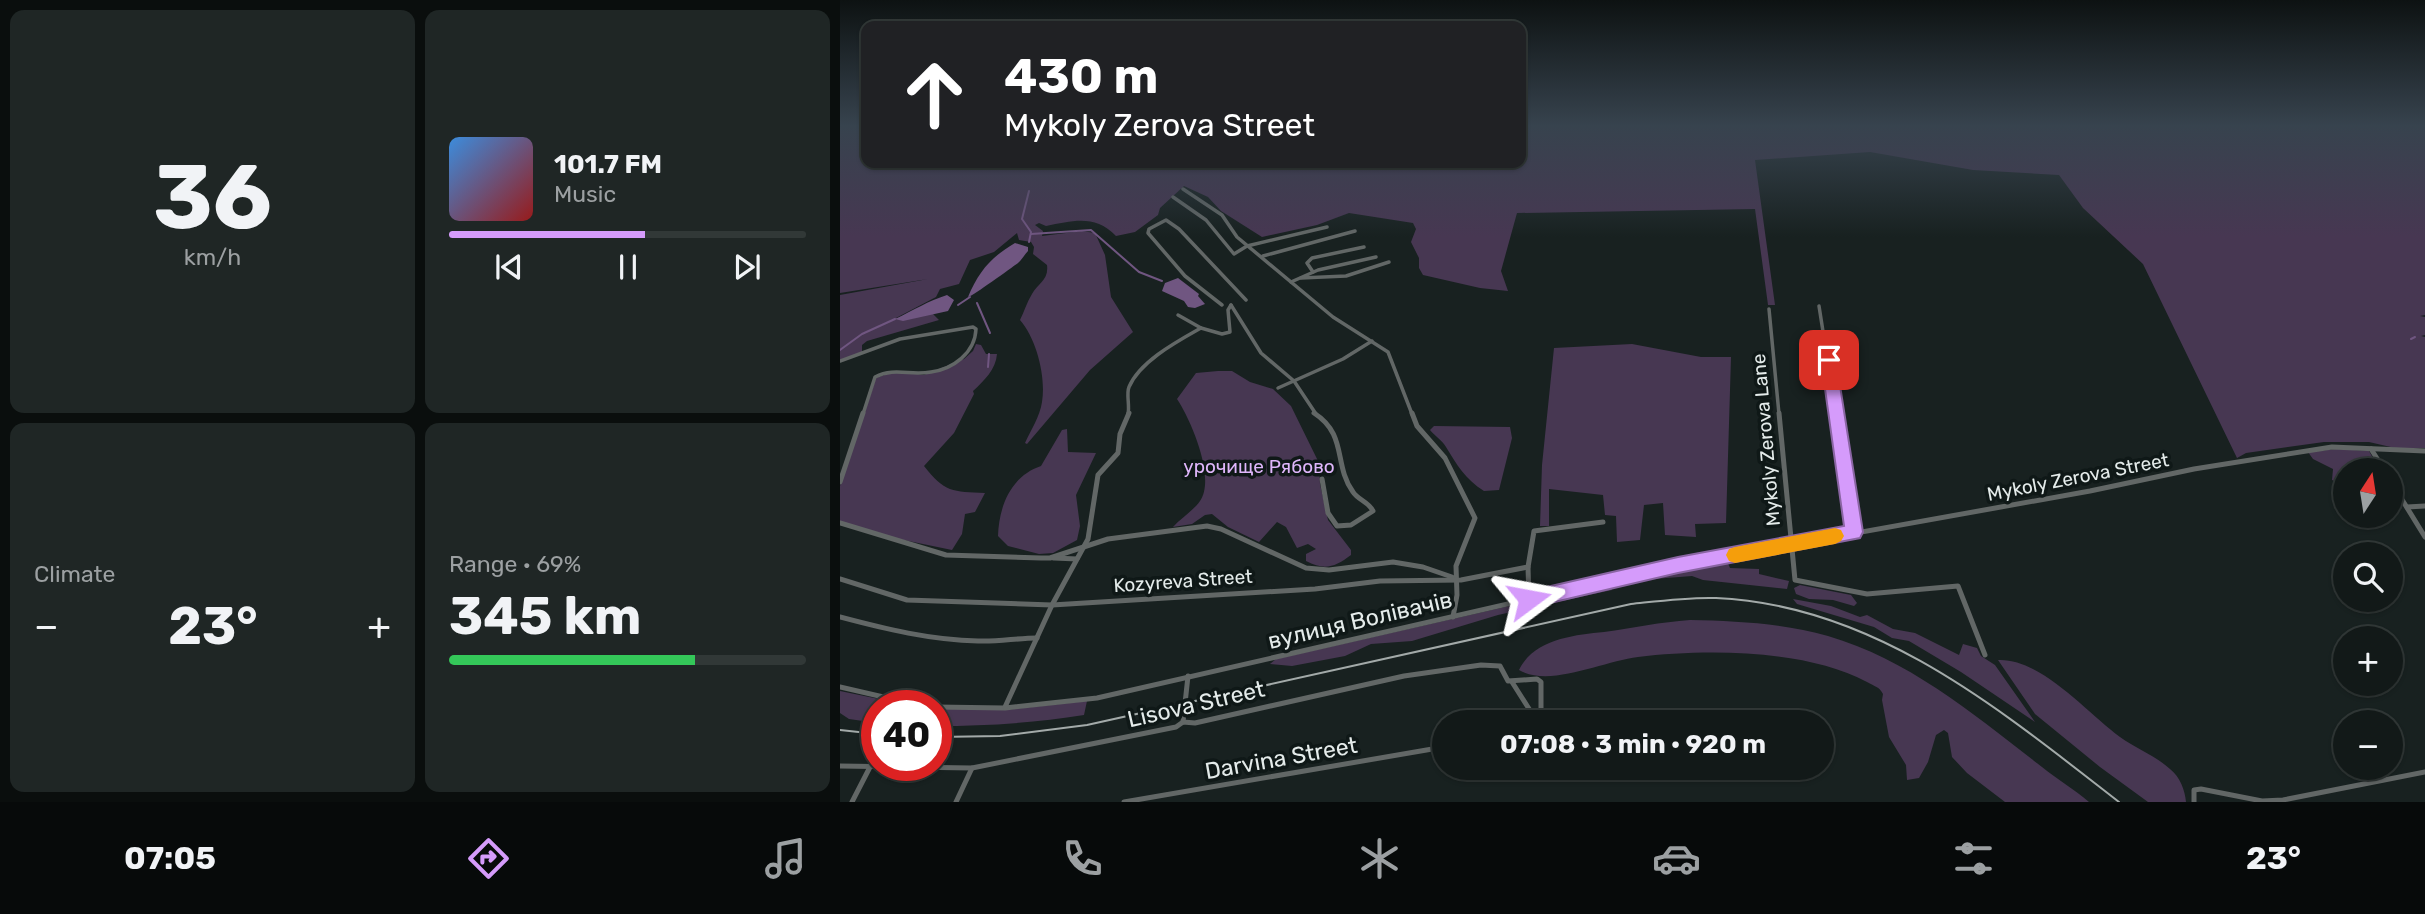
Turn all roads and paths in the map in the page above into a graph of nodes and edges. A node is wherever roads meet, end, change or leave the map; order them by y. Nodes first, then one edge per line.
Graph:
1 (1182, 189) dead end
2 (1173, 197) dead end
3 (1327, 227) dead end
4 (1355, 231) dead end
5 (1261, 242) junction
6 (1247, 246) junction
7 (1364, 247) dead end
8 (1256, 252) junction
9 (1262, 256) junction
10 (1376, 257) dead end
11 (1389, 262) dead end
12 (1313, 272) junction
13 (1301, 278) junction
14 (1291, 282) junction
15 (1246, 300) dead end
16 (1222, 305) dead end
17 (1819, 306) dead end
18 (1769, 309) dead end
19 (1178, 315) dead end
20 (1201, 328) junction
21 (1373, 341) junction
22 (840, 362) edge
23 (1294, 381) junction
24 (1278, 388) dead end
25 (2371, 449) junction
26 (2425, 451) edge
27 (2377, 458) edge
28 (1322, 479) dead end
29 (840, 482) edge
30 (2403, 501) edge
31 (2425, 506) edge
32 (2407, 507) junction
33 (1603, 522) dead end
34 (840, 523) edge
35 (1854, 532) junction
36 (2425, 537) edge
37 (1790, 544) junction
38 (1085, 545) junction
39 (1050, 558) junction
40 (1077, 559) junction
41 (1528, 567) junction
42 (1454, 578) junction
43 (840, 579) edge
44 (1529, 599) junction
45 (1052, 605) junction
46 (840, 617) edge
47 (1453, 617) junction
48 (1037, 638) junction
49 (1984, 655) dead end
50 (1188, 676) junction
51 (1512, 682) junction
52 (840, 687) edge
53 (861, 692) edge
54 (952, 707) edge
55 (1005, 708) junction
56 (1528, 710) edge
57 (1541, 710) edge
58 (1184, 722) junction
59 (1432, 749) edge
60 (840, 766) edge
61 (861, 767) edge
62 (952, 768) edge
63 (972, 768) junction
64 (2425, 772) edge
65 (863, 781) edge
66 (2228, 799) edge
67 (852, 802) edge
68 (956, 802) edge
69 (1124, 802) edge
70 (2194, 802) edge

1 - 6 street
2 - 6 street
3 - 5 street
4 - 9 street
5 - 6 street
5 - 8 street
6 - 8 street
7 - 12 street
8 - 9 street
9 - 14 street
10 - 12 street
11 - 13 street
12 - 13 street
13 - 14 street
14 - 21 street
15 - 16 street
17 - 35 street
18 - 37 street, Mykoly Zerova Lane
19 - 20 street
20 - 23 street
20 - 38 street
21 - 23 street
21 - 42 street
22 - 29 street
23 - 24 street
23 - 28 street
25 - 26 street, Mykoly Zerova Street
25 - 27 street
25 - 35 street, Mykoly Zerova Street
30 - 32 street
31 - 32 street
32 - 36 street
33 - 41 street
34 - 39 street
35 - 37 street, Mykoly Zerova Street
37 - 44 street, вулиця Волівачів
37 - 49 street, Mykoly Zerova Lane
38 - 39 street
38 - 40 street
38 - 42 street
39 - 40 street
40 - 45 street
41 - 42 street, Kozyreva Street
41 - 44 street
42 - 45 street, Kozyreva Street
42 - 47 street
43 - 45 street, Kozyreva Street
44 - 47 street, вулиця Волівачів
45 - 48 street
46 - 48 street
47 - 50 street, вулиця Волівачів
48 - 55 street
50 - 55 street, вулиця Волівачів
50 - 58 street
51 - 56 street
51 - 57 street, Lisova Street
51 - 58 street, Lisova Street
52 - 53 street
54 - 55 street, вулиця Волівачів
58 - 63 street, Lisova Street
59 - 69 street, Darvina Street
60 - 61 street, Lisova Street
62 - 63 street, Lisova Street
63 - 68 street
64 - 66 street
65 - 67 street
66 - 70 street

